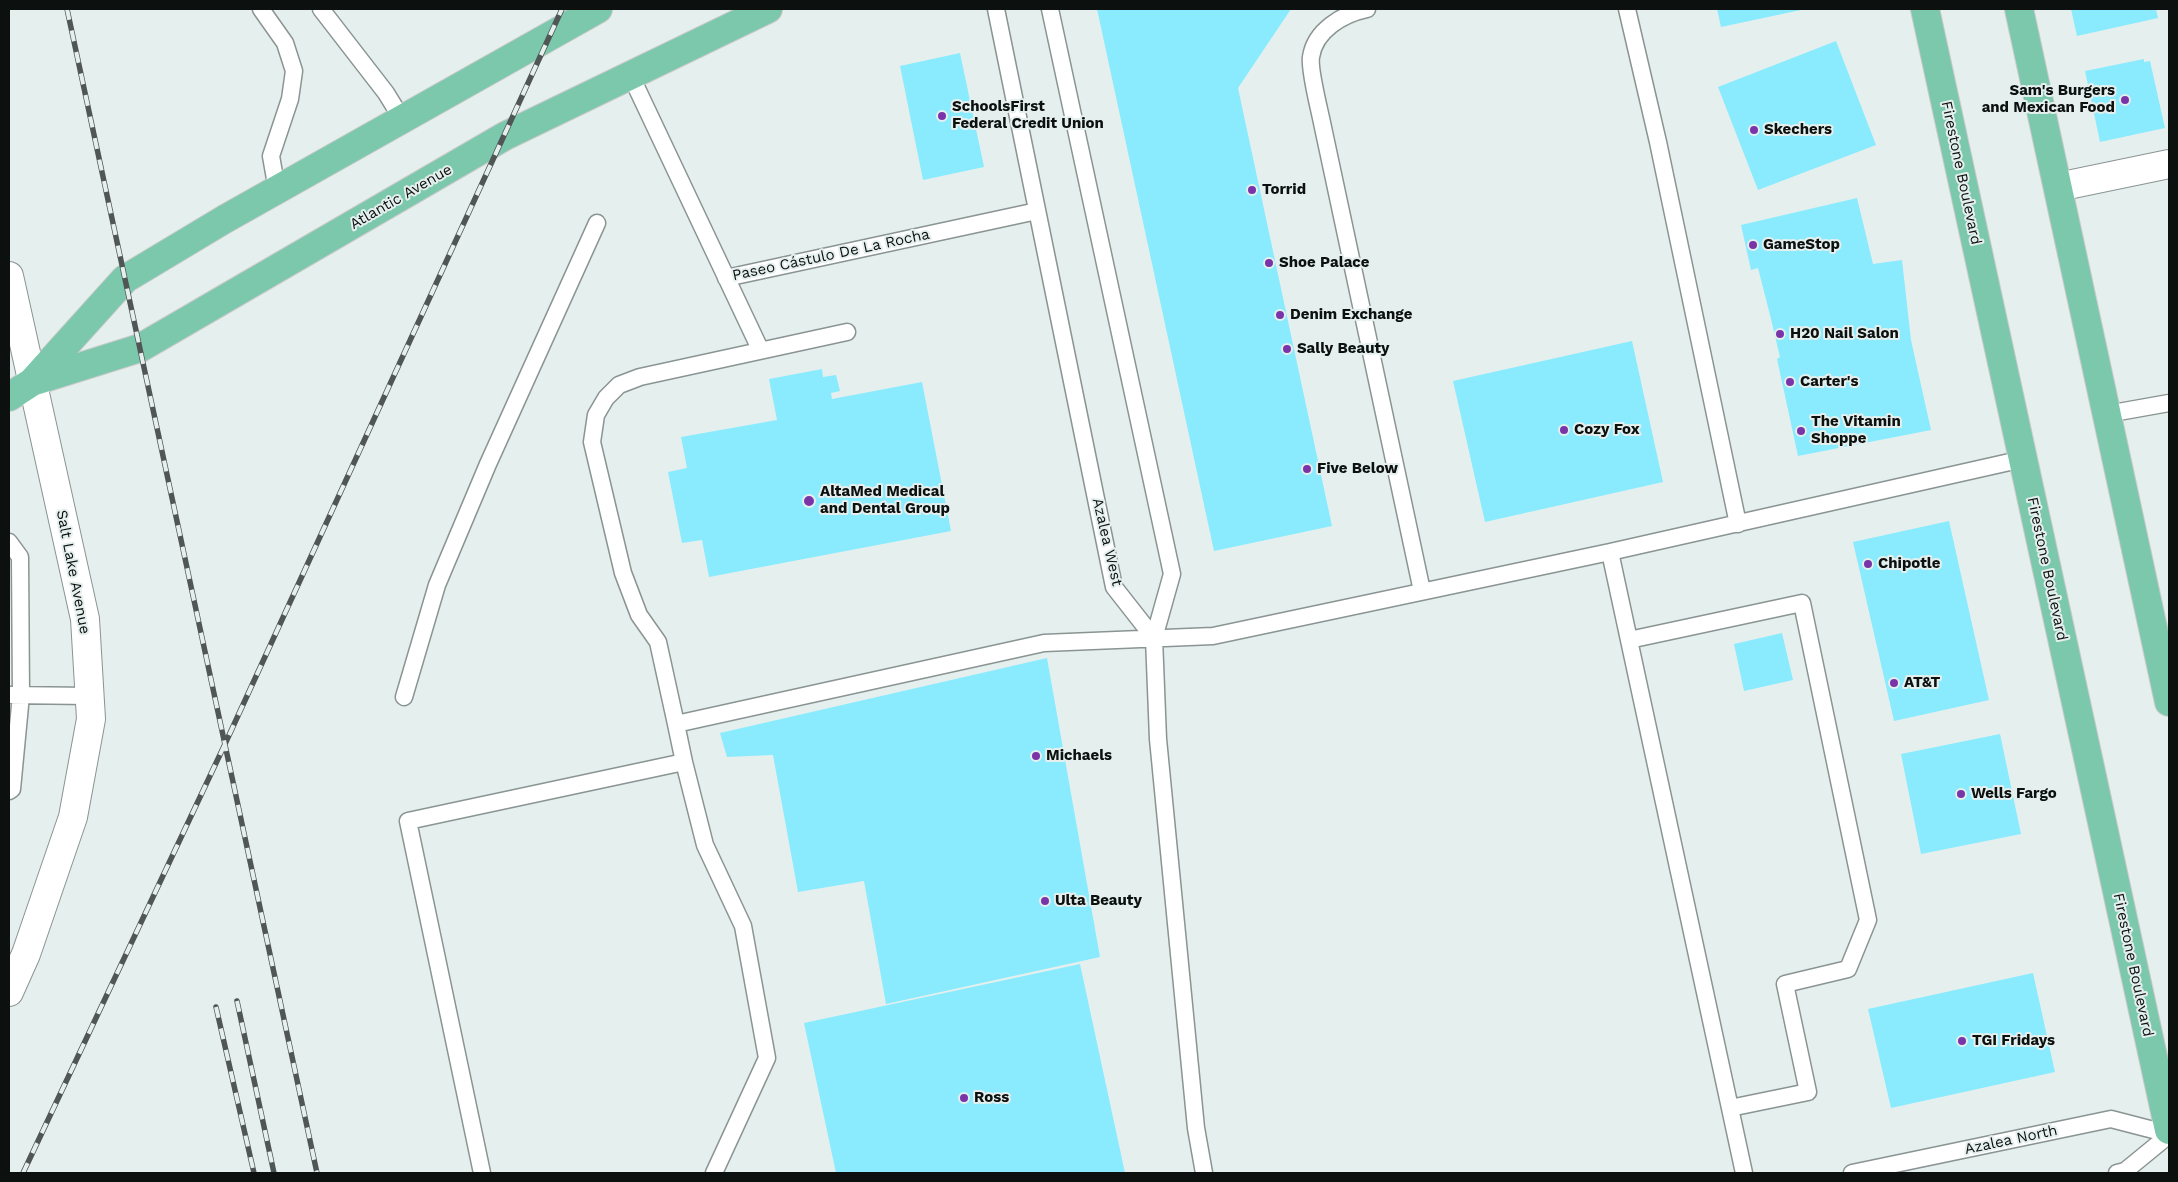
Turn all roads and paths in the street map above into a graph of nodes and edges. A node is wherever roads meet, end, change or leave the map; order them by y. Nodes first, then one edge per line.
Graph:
1 (262, 9) edge
2 (321, 9) edge
3 (598, 9) edge
4 (768, 9) edge
5 (996, 9) edge
6 (1050, 9) edge
7 (1366, 9) edge
8 (1627, 9) edge
9 (1925, 9) edge
10 (2019, 9) edge
11 (631, 76) junction
12 (402, 119) junction
13 (2169, 164) edge
14 (2058, 187) junction
15 (277, 190) junction
16 (1037, 211) junction
17 (597, 223) dead end
18 (9, 276) edge
19 (726, 278) junction
20 (847, 332) dead end
21 (760, 349) junction
22 (32, 382) junction
23 (9, 397) edge
24 (2169, 403) edge
25 (2107, 414) junction
26 (2023, 459) junction
27 (1738, 524) junction
28 (9, 542) edge
29 (1610, 552) junction
30 (1422, 591) junction
31 (15, 630) edge
32 (1154, 638) junction
33 (1629, 640) junction
34 (2164, 655) edge
35 (15, 695) edge
36 (90, 696) junction
37 (404, 697) dead end
38 (2169, 702) edge
39 (676, 724) junction
40 (684, 762) junction
41 (9, 791) edge
42 (9, 992) edge
43 (1730, 1108) junction
44 (2169, 1130) edge
45 (2169, 1134) edge
46 (482, 1173) edge
47 (714, 1173) edge
48 (1204, 1173) edge
49 (1744, 1173) edge
50 (1852, 1173) edge
51 (2117, 1173) edge

1 - 15 lane
2 - 12 lane
3 - 12 main road, Atlantic Avenue
4 - 11 main road, Atlantic Avenue
5 - 16 lane, Azalea West
6 - 32 lane
7 - 30 lane
8 - 27 lane
9 - 26 main road, Firestone Boulevard
10 - 14 main road
11 - 19 lane, Paseo Cástulo De La Rocha
11 - 22 main road, Atlantic Avenue
12 - 15 main road, Atlantic Avenue
13 - 14 street
14 - 25 main road
15 - 22 main road, Atlantic Avenue
16 - 19 lane, Paseo Cástulo De La Rocha
16 - 32 lane, Azalea West
17 - 37 lane
18 - 22 street, Salt Lake Avenue
19 - 21 lane
20 - 21 lane
21 - 39 lane
22 - 23 main road, Atlantic Avenue
22 - 36 street, Salt Lake Avenue
24 - 25 lane
25 - 34 main road
26 - 27 lane
26 - 44 main road, Firestone Boulevard
27 - 29 lane
28 - 31 lane
29 - 30 lane
29 - 33 lane
30 - 32 lane
31 - 35 lane
32 - 39 lane
32 - 48 lane
33 - 43 lane
33 - 43 lane
34 - 38 main road
35 - 36 lane
35 - 41 lane
36 - 42 street, Salt Lake Avenue
39 - 40 lane
40 - 46 lane
40 - 47 lane
43 - 49 lane
45 - 50 lane, Azalea North
45 - 51 lane, Azalea North

